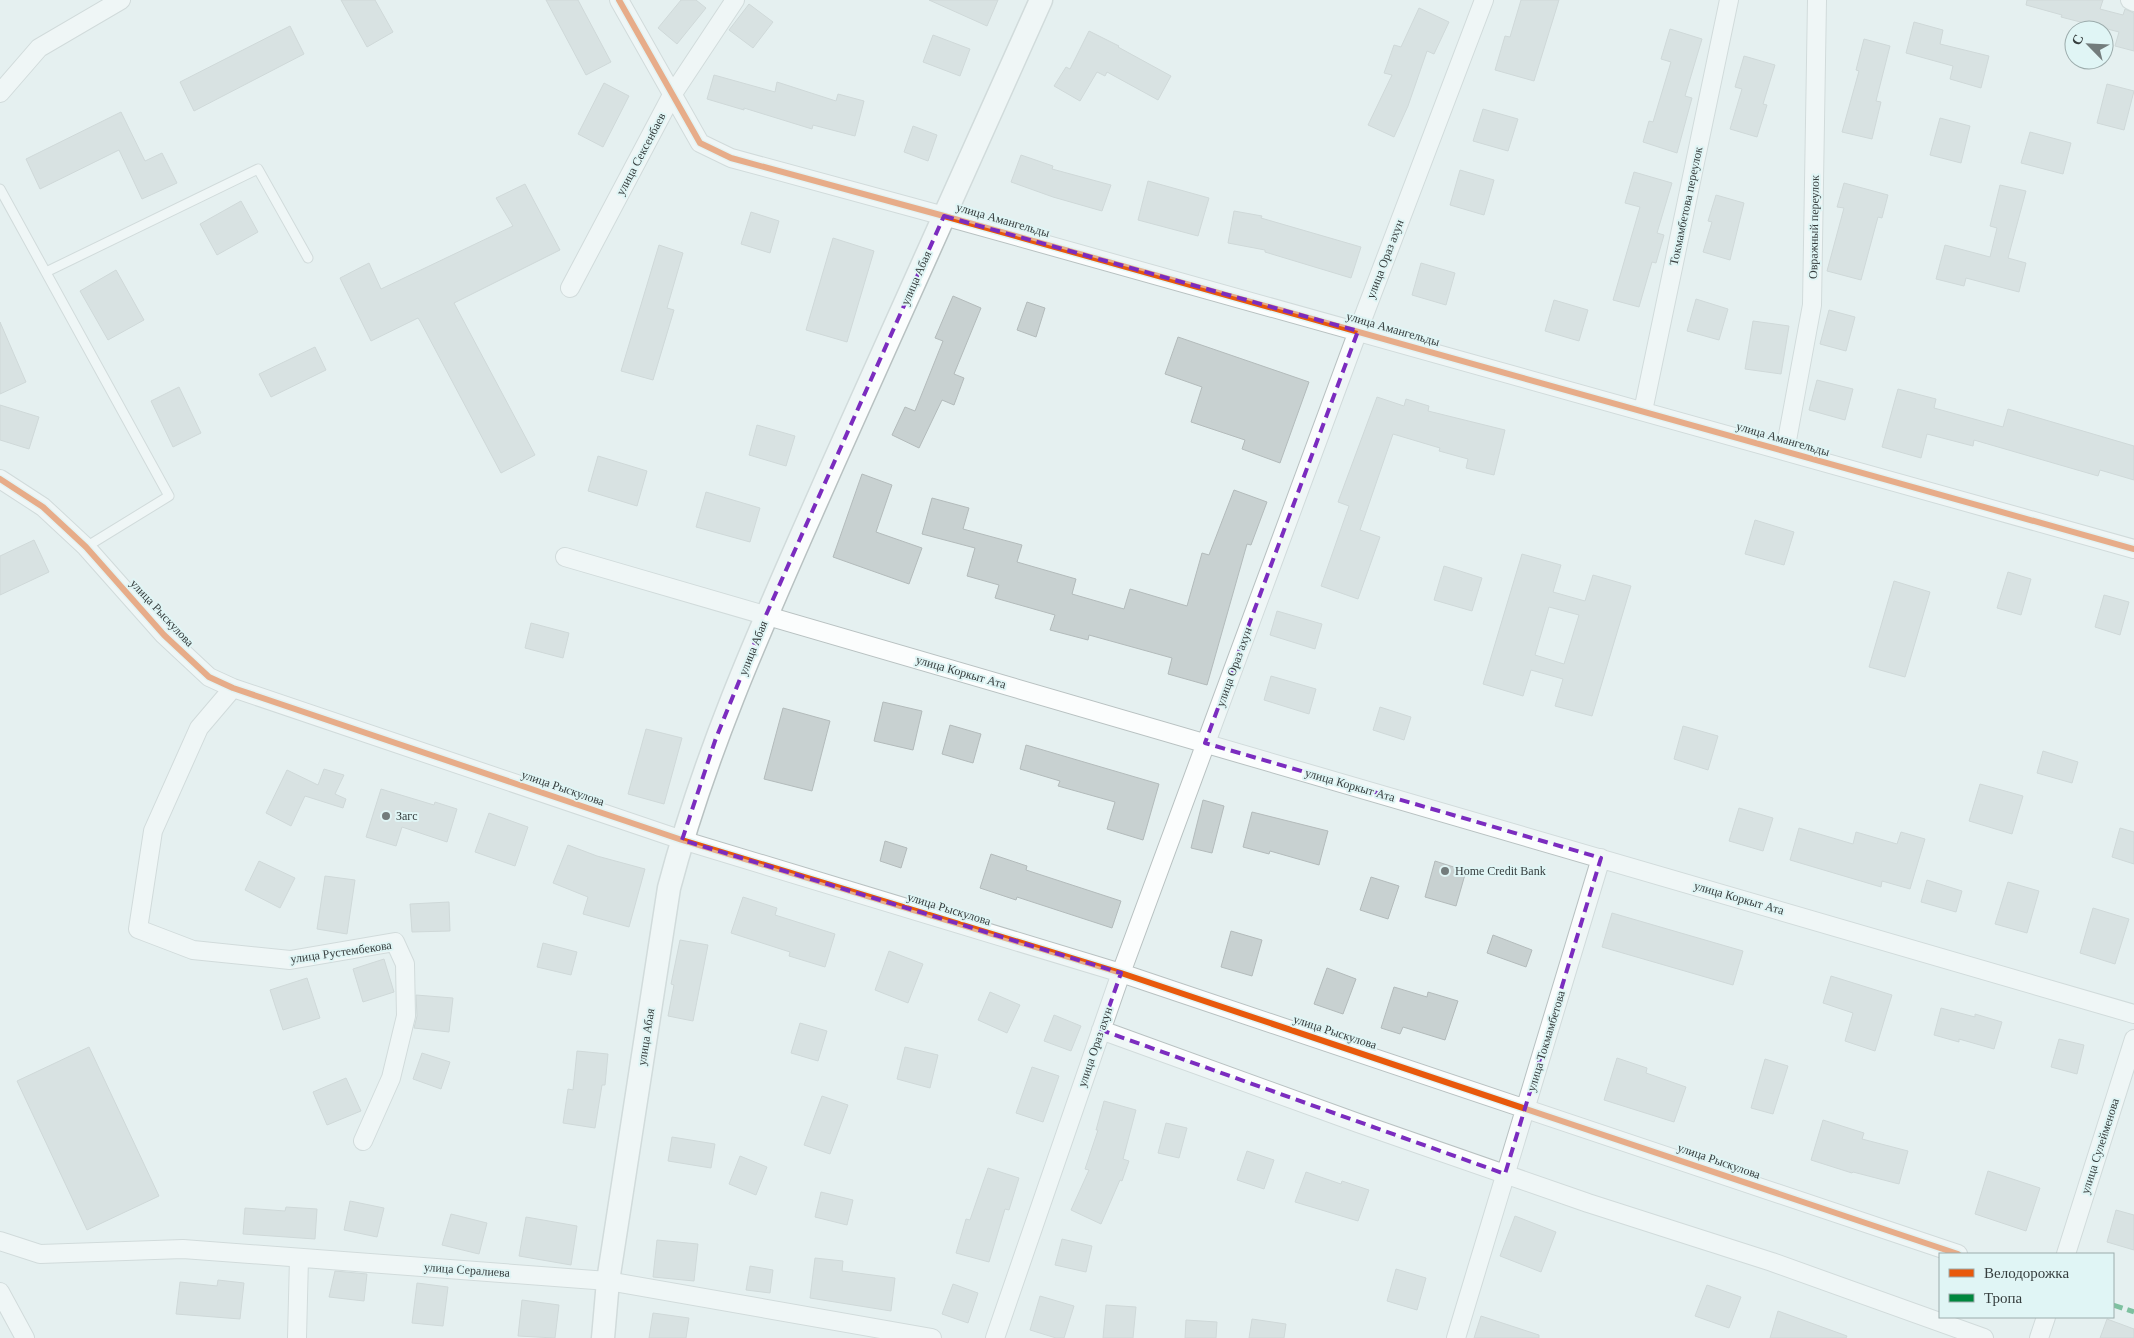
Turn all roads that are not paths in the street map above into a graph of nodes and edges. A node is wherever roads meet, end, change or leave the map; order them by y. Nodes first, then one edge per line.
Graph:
1 (121, 0) edge
2 (619, 0) edge
3 (735, 0) edge
4 (1041, 0) edge
5 (1484, 0) edge
6 (1729, 0) edge
7 (1817, 0) edge
8 (2130, 0) edge
9 (2134, 2) edge
10 (0, 92) edge
11 (672, 95) junction
12 (0, 189) edge
13 (944, 216) junction
14 (308, 258) dead end
15 (46, 272) junction
16 (570, 288) dead end
17 (1358, 331) junction
18 (1644, 411) junction
19 (1785, 451) junction
20 (0, 479) edge
21 (86, 547) junction
22 (2134, 549) edge
23 (565, 557) dead end
24 (766, 615) junction
25 (233, 688) junction
26 (1205, 743) junction
27 (682, 840) junction
28 (1601, 858) junction
29 (1121, 973) junction
30 (2134, 1014) edge
31 (1101, 1030) junction
32 (2134, 1039) edge
33 (1525, 1108) junction
34 (363, 1140) dead end
35 (1505, 1174) junction
36 (0, 1240) edge
37 (1955, 1253) edge
38 (2066, 1253) edge
39 (300, 1258) junction
40 (608, 1281) junction
41 (0, 1292) edge
42 (2046, 1318) edge
43 (25, 1338) edge
44 (296, 1338) edge
45 (603, 1338) edge
46 (932, 1338) edge
47 (995, 1338) edge
48 (1456, 1338) edge
49 (1984, 1338) edge
50 (2039, 1338) edge

1 - 10 street
2 - 11 street, улица Амангельды
3 - 11 street, улица Сексенбаев
4 - 13 street, улица Абая
5 - 17 street, улица Ораз ахун
6 - 18 street, Токмамбетова переулок
7 - 19 street, Овражный переулок
8 - 9 street
11 - 13 street, улица Амангельды
11 - 16 street, улица Сексенбаев
12 - 15 lane
13 - 17 street, улица Амангельды
13 - 24 street, улица Абая
14 - 15 lane
15 - 21 lane
17 - 18 street, улица Амангельды
17 - 26 street, улица Ораз ахун
18 - 19 street, улица Амангельды
19 - 22 street, улица Амангельды
20 - 21 street, улица Рыскулова
21 - 25 street, улица Рыскулова
23 - 24 street, улица Коркыт Ата
24 - 26 street, улица Коркыт Ата
24 - 27 street, улица Абая
25 - 27 street, улица Рыскулова
25 - 34 street, улица Рустембекова
26 - 28 street, улица Коркыт Ата
26 - 29 street, улица Ораз ахун
27 - 29 street, улица Рыскулова
27 - 40 street, улица Абая
28 - 30 street, улица Коркыт Ата
28 - 33 street, улица Токмамбетова
29 - 31 street, улица Ораз ахун
29 - 33 street, улица Рыскулова
31 - 35 street
31 - 47 street, улица Ораз ахун
32 - 38 street, улица Сулейменова
33 - 35 street, улица Токмамбетова
33 - 37 street, улица Рыскулова
35 - 48 street, улица Токмамбетова
35 - 49 street
36 - 39 street, улица Сералиева
39 - 40 street, улица Сералиева
39 - 44 street
40 - 45 street, улица Абая
40 - 46 street, улица Сералиева
41 - 43 street
42 - 50 street

